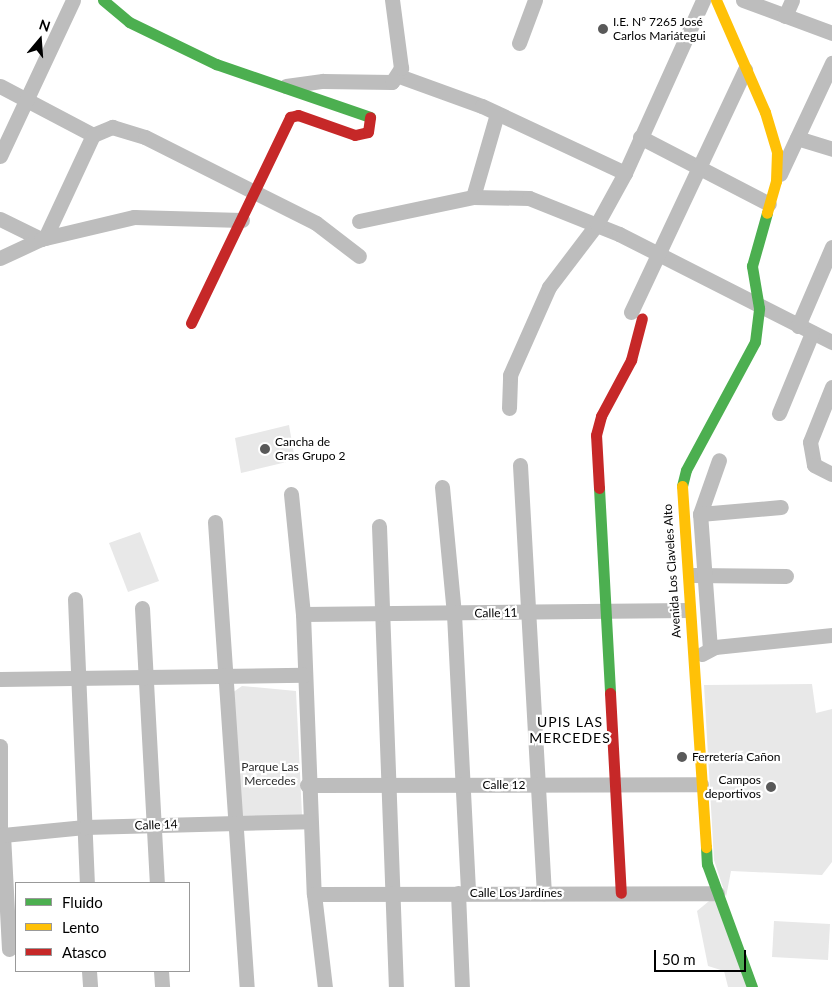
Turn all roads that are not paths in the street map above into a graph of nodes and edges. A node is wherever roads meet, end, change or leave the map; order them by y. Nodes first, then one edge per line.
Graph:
1 (74, 0) edge
2 (103, 0) edge
3 (392, 0) edge
4 (535, 0) edge
5 (703, 0) edge
6 (716, 0) edge
7 (742, 0) edge
8 (792, 0) edge
9 (785, 16) junction
10 (832, 33) edge
11 (519, 43) dead end
12 (832, 63) edge
13 (745, 70) junction
14 (399, 76) junction
15 (0, 86) edge
16 (284, 86) junction
17 (27, 100) junction
18 (497, 114) junction
19 (93, 136) junction
20 (640, 137) junction
21 (797, 138) junction
22 (832, 149) edge
23 (0, 156) edge
24 (700, 168) junction
25 (624, 173) junction
26 (776, 181) junction
27 (256, 191) junction
28 (473, 197) junction
29 (769, 204) junction
30 (0, 219) edge
31 (242, 220) junction
32 (359, 221) dead end
33 (597, 224) junction
34 (43, 239) junction
35 (832, 247) edge
36 (659, 255) junction
37 (359, 256) dead end
38 (0, 258) edge
39 (759, 308) junction
40 (636, 315) joint
41 (191, 323) dead end
42 (805, 329) junction
43 (832, 342) edge
44 (832, 387) edge
45 (508, 408) dead end
46 (779, 413) dead end
47 (719, 460) dead end
48 (520, 465) dead end
49 (832, 474) edge
50 (442, 487) dead end
51 (291, 494) dead end
52 (782, 507) dead end
53 (700, 514) junction
54 (214, 522) dead end
55 (379, 526) dead end
56 (702, 557) junction
57 (685, 558) junction
58 (687, 575) junction
59 (703, 575) junction
60 (786, 576) dead end
61 (75, 599) dead end
62 (142, 608) dead end
63 (688, 610) junction
64 (530, 613) junction
65 (303, 614) junction
66 (454, 614) junction
67 (608, 614) junction
68 (382, 615) junction
69 (832, 635) edge
70 (710, 649) junction
71 (693, 655) junction
72 (304, 675) junction
73 (226, 676) junction
74 (146, 677) junction
75 (77, 678) junction
76 (0, 679) edge
77 (0, 746) edge
78 (701, 784) junction
79 (307, 785) junction
80 (387, 785) junction
81 (462, 785) junction
82 (536, 785) junction
83 (616, 785) junction
84 (309, 821) junction
85 (236, 823) junction
86 (154, 825) junction
87 (85, 827) junction
88 (1, 838) edge
89 (87, 882) edge
90 (157, 882) edge
91 (390, 893) junction
92 (463, 893) junction
93 (544, 893) junction
94 (621, 893) junction
95 (717, 893) junction
96 (314, 894) junction
97 (9, 949) dead end
98 (90, 972) edge
99 (161, 972) edge
100 (90, 987) edge
101 (162, 987) edge
102 (247, 987) edge
103 (325, 987) edge
104 (396, 987) edge
105 (462, 987) edge
106 (752, 987) edge

1 - 17 street
2 - 16 street
3 - 14 street
4 - 11 street
5 - 20 street
6 - 13 street, Avenida Los Claveles Alto
7 - 9 street
8 - 9 street
9 - 10 street
12 - 21 street
13 - 24 street
13 - 26 street, Avenida Los Claveles Alto
14 - 16 street
14 - 18 street
15 - 17 street
16 - 27 street
17 - 19 street
17 - 23 street
18 - 25 street
18 - 28 street
19 - 27 street
19 - 34 street
20 - 24 street
20 - 25 street
21 - 22 street
21 - 26 street
24 - 29 street
24 - 36 street
25 - 33 street
26 - 29 street, Avenida Los Claveles Alto
27 - 31 street
27 - 37 street
28 - 32 street
28 - 33 street
29 - 39 street, Avenida Los Claveles Alto
30 - 34 street
31 - 34 street
31 - 41 street
33 - 36 street
33 - 45 street
34 - 38 street
35 - 42 street
36 - 39 street
36 - 40 street
39 - 42 street
39 - 57 street, Avenida Los Claveles Alto
40 - 67 street
42 - 43 street
42 - 46 street
44 - 49 street
47 - 53 street
48 - 64 street
50 - 66 street
51 - 65 street
52 - 53 street
53 - 56 street
54 - 73 street
55 - 68 street
56 - 57 street
56 - 59 street
57 - 58 street, Avenida Los Claveles Alto
58 - 59 street
58 - 63 street, Avenida Los Claveles Alto
59 - 60 street
59 - 70 street
61 - 75 street
62 - 74 street
63 - 67 street, Calle 11
63 - 71 street, Avenida Los Claveles Alto
64 - 66 street, Calle 11
64 - 67 street, Calle 11
64 - 82 street
65 - 68 street, Calle 11
65 - 72 street
66 - 68 street, Calle 11
66 - 81 street
67 - 83 street
68 - 80 street
69 - 70 street
70 - 71 street
71 - 78 street, Avenida Los Claveles Alto
72 - 73 street
72 - 79 street
73 - 74 street
73 - 85 street
74 - 75 street
74 - 86 street
75 - 76 street
75 - 87 street
77 - 88 street
78 - 83 street, Calle 12
78 - 95 street, Avenida Los Claveles Alto
79 - 80 street, Calle 12
79 - 84 street
80 - 81 street, Calle 12
80 - 91 street
81 - 82 street, Calle 12
81 - 92 street
82 - 83 street, Calle 12
82 - 93 street
83 - 94 street
84 - 85 street, Calle 14
84 - 96 street
85 - 86 street, Calle 14
85 - 102 street
86 - 87 street, Calle 14
86 - 90 street
87 - 88 street, Calle 14
87 - 89 street
88 - 97 street
91 - 92 street, Calle Los Jardínes
91 - 96 street, Calle Los Jardínes
91 - 104 street
92 - 93 street, Calle Los Jardínes
92 - 105 street
93 - 94 street, Calle Los Jardínes
94 - 95 street, Calle Los Jardínes
95 - 106 street, Avenida Los Claveles Alto
96 - 103 street
98 - 100 street
99 - 101 street

